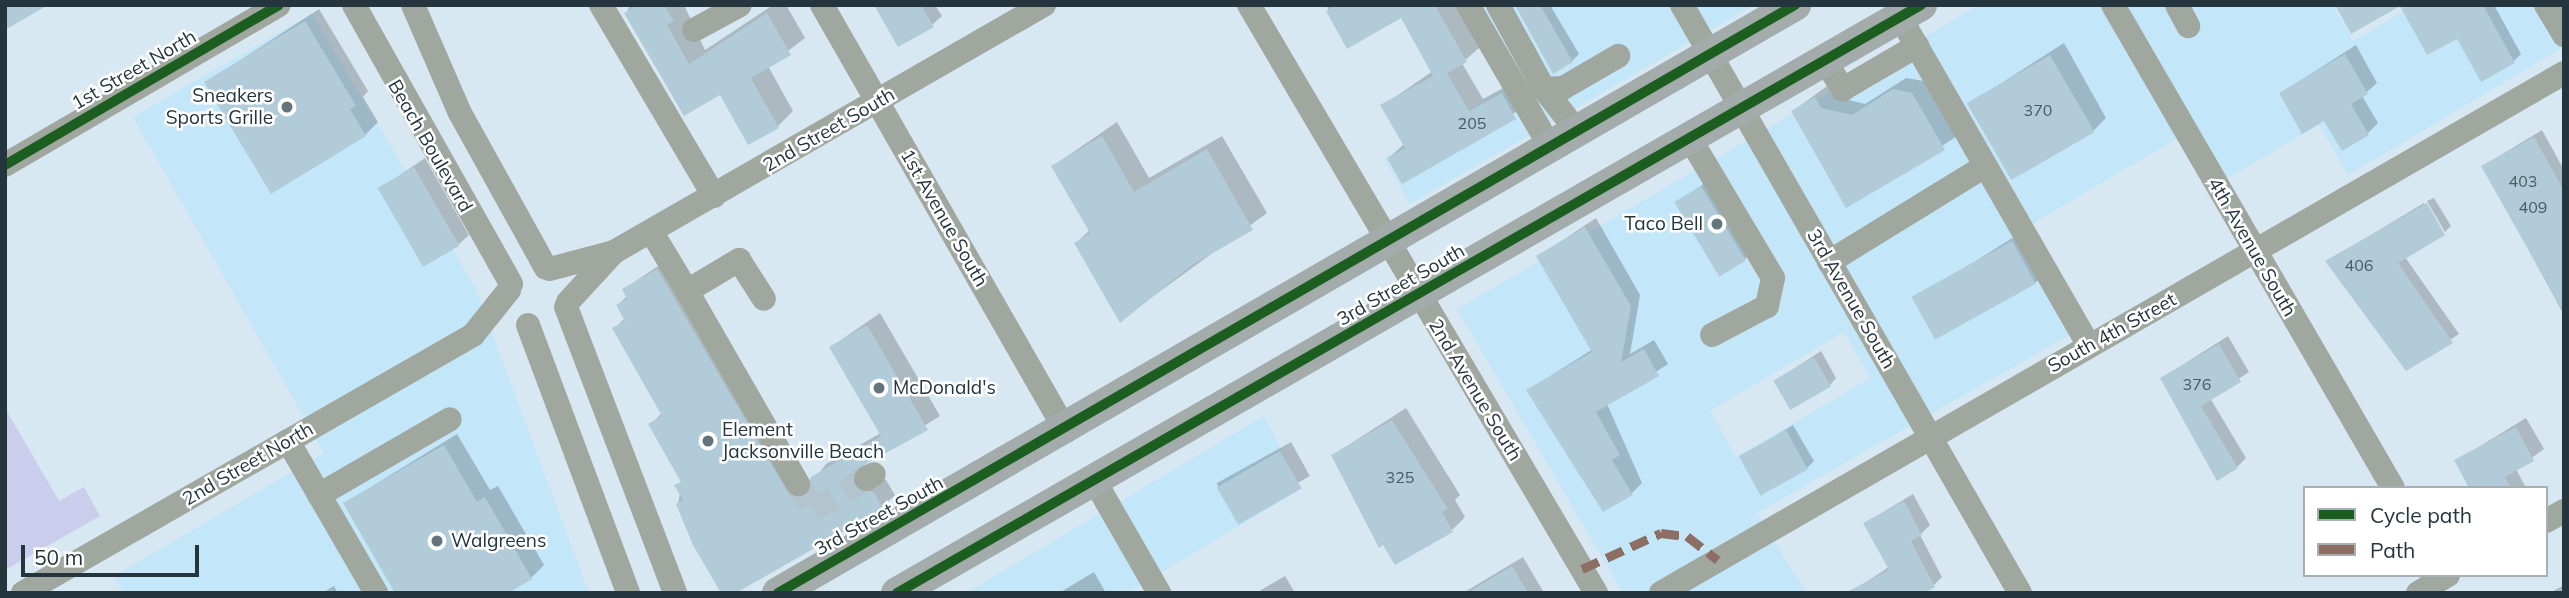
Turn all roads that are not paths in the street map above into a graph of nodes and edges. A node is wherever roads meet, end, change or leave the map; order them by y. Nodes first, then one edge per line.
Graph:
1 (279, 5) edge
2 (354, 5) edge
3 (413, 5) edge
4 (601, 5) edge
5 (740, 5) edge
6 (822, 5) edge
7 (1249, 5) edge
8 (1468, 5) edge
9 (1498, 5) edge
10 (1682, 5) edge
11 (1795, 5) edge
12 (2113, 5) edge
13 (2546, 5) edge
14 (1038, 7) edge
15 (1910, 11) edge
16 (694, 30) dead end
17 (2564, 35) edge
18 (1917, 46) junction
19 (1710, 54) junction
20 (1618, 57) dead end
21 (1825, 59) junction
22 (2564, 73) edge
23 (1544, 89) junction
24 (877, 103) junction
25 (1739, 107) junction
26 (1562, 137) junction
27 (1689, 137) junction
28 (5, 165) edge
29 (1986, 166) junction
30 (714, 196) junction
31 (651, 231) junction
32 (1387, 237) junction
33 (614, 252) junction
34 (2255, 252) junction
35 (1829, 262) junction
36 (548, 269) junction
37 (510, 287) junction
38 (687, 291) junction
39 (1419, 295) junction
40 (764, 299) dead end
41 (567, 305) junction
42 (526, 324) junction
43 (473, 335) junction
44 (1712, 335) dead end
45 (2089, 346) junction
46 (450, 419) dead end
47 (1066, 431) junction
48 (1930, 435) junction
49 (288, 441) junction
50 (1093, 478) junction
51 (798, 484) tunnel mouth
52 (2392, 486) edge
53 (320, 495) junction
54 (2564, 511) edge
55 (2548, 519) edge
56 (2448, 580) edge
57 (23, 593) edge
58 (376, 593) edge
59 (628, 593) edge
60 (675, 593) edge
61 (778, 593) edge
62 (897, 593) edge
63 (1159, 593) edge
64 (1596, 593) edge
65 (1661, 593) edge
66 (2020, 593) edge
67 (2418, 593) edge

1 - 28 street, 1st Street North
2 - 37 street, Beach Boulevard
3 - 36 street
4 - 30 street
5 - 16 street
6 - 24 street, 1st Avenue South
7 - 32 street, 2nd Avenue South
8 - 26 street
9 - 23 street
10 - 19 street, 3rd Avenue South
11 - 19 main road, 3rd Street South
12 - 34 street, 4th Avenue South
13 - 17 street
14 - 24 street, 2nd Street South
15 - 18 street
15 - 21 main road, 3rd Street South
18 - 21 street
18 - 29 street
19 - 25 street, 3rd Avenue South
19 - 26 main road, 3rd Street South
20 - 23 street
21 - 25 main road, 3rd Street South
22 - 34 street, South 4th Street
23 - 26 street
24 - 30 street, 2nd Street South
24 - 47 street, 1st Avenue South
25 - 27 main road, 3rd Street South
25 - 35 street, 3rd Avenue South
26 - 32 main road, 3rd Street South
27 - 39 main road, 3rd Street South
27 - 44 street
29 - 35 street
29 - 45 street
30 - 31 street, 2nd Street South
31 - 33 street, 2nd Street South
31 - 38 street
32 - 39 street, 2nd Avenue South
32 - 47 main road, 3rd Street South
33 - 36 street
33 - 41 street
34 - 45 street, South 4th Street
34 - 52 street, 4th Avenue South
35 - 48 street, 3rd Avenue South
36 - 37 street
36 - 41 street
37 - 42 street
37 - 43 street
38 - 40 street
38 - 51 street
39 - 50 main road, 3rd Street South
39 - 64 street, 2nd Avenue South
41 - 42 street
41 - 60 street
42 - 43 street
42 - 59 street
43 - 49 street, 2nd Street North
45 - 48 street, South 4th Street
46 - 53 street
47 - 61 main road, 3rd Street South
48 - 65 street, South 4th Street
48 - 66 street, 3rd Avenue South
49 - 53 street
49 - 57 street, 2nd Street North
50 - 62 main road, 3rd Street South
50 - 63 street
53 - 58 street
54 - 55 street
56 - 67 street

